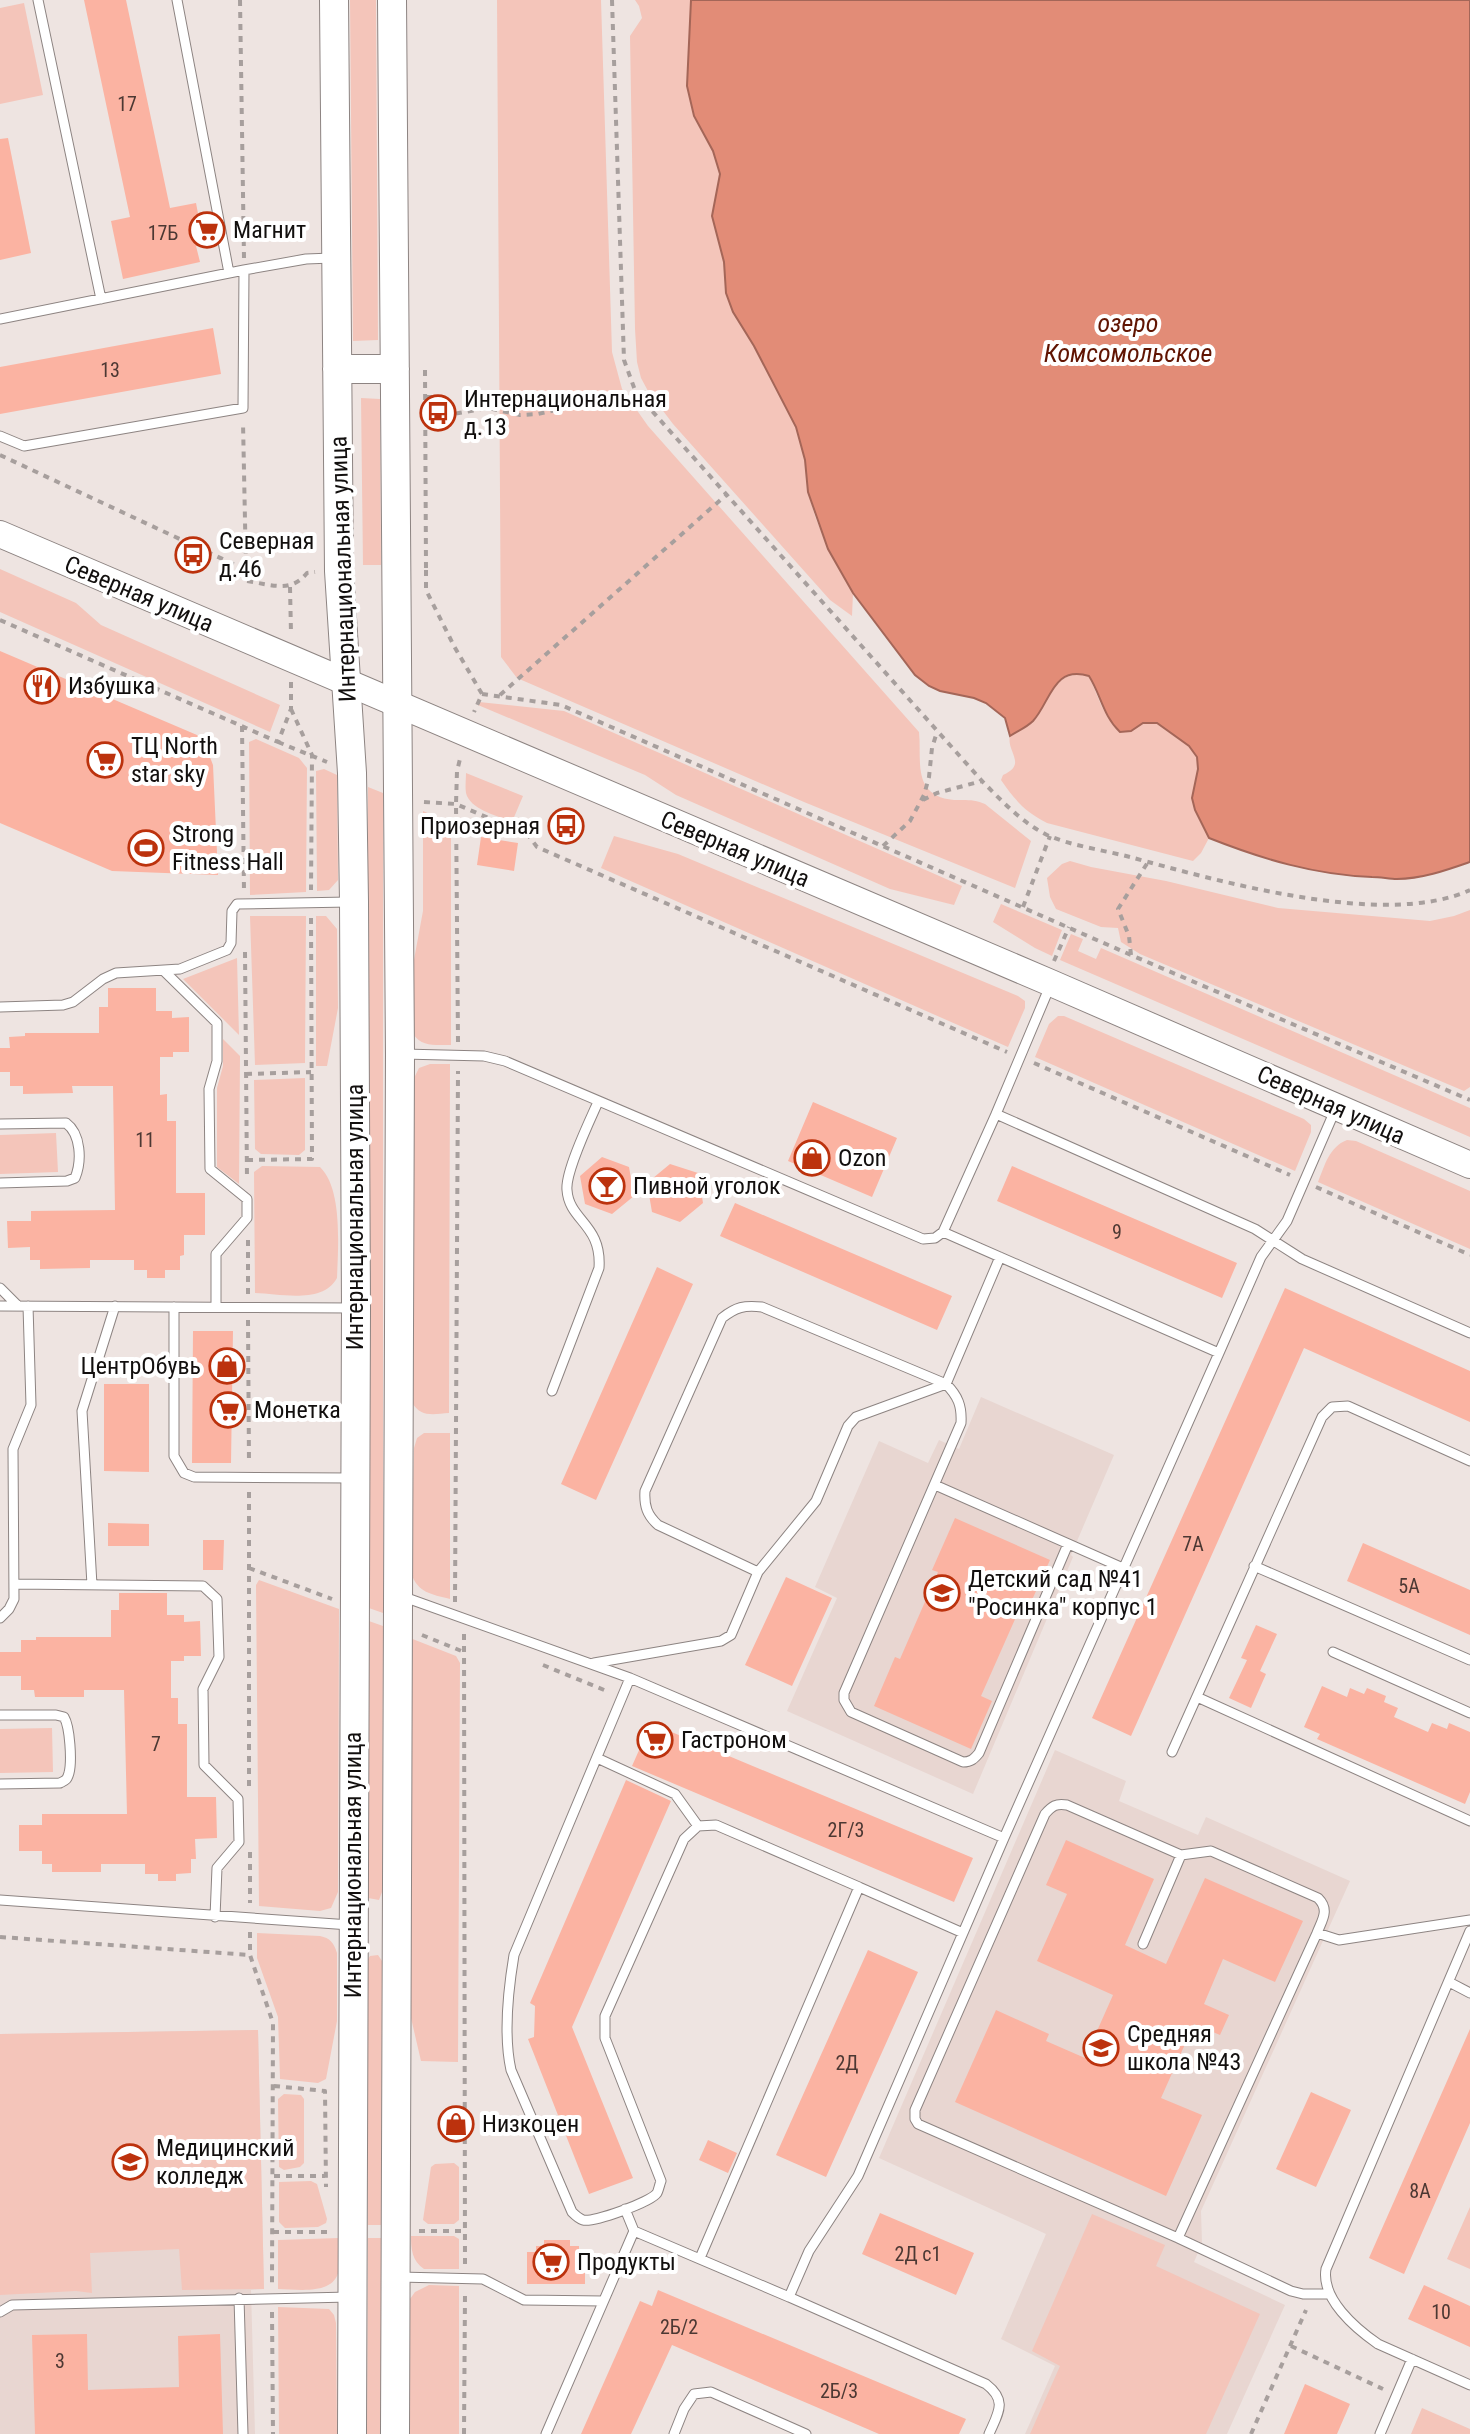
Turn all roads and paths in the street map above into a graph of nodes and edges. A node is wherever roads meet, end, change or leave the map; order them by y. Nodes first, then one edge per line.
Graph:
1 (38, 0) edge
2 (177, 0) edge
3 (240, 0) edge
4 (334, 0) edge
5 (392, 0) edge
6 (612, 0) edge
7 (335, 258) junction
8 (244, 270) junction
9 (229, 273) junction
10 (101, 299) junction
11 (0, 319) edge
12 (337, 369) junction
13 (395, 369) junction
14 (636, 393) junction
15 (426, 397) dead end
16 (243, 408) junction
17 (0, 436) edge
18 (0, 455) edge
19 (726, 495) junction
20 (0, 534) edge
21 (426, 570) dead end
22 (290, 587) dead end
23 (0, 620) edge
24 (291, 659) junction
25 (346, 683) junction
26 (482, 694) junction
27 (500, 696) junction
28 (398, 705) junction
29 (291, 709) junction
30 (937, 732) junction
31 (466, 733) junction
32 (982, 781) junction
33 (921, 801) junction
34 (456, 804) junction
35 (1050, 836) junction
36 (883, 846) junction
37 (1148, 862) junction
38 (1470, 890) edge
39 (311, 902) junction
40 (354, 902) junction
41 (1023, 907) junction
42 (1069, 927) junction
43 (1131, 955) junction
44 (164, 971) junction
45 (1047, 982) junction
46 (0, 1007) edge
47 (400, 1054) junction
48 (458, 1055) junction
49 (1020, 1057) junction
50 (311, 1072) junction
51 (246, 1074) dead end
52 (1469, 1099) edge
53 (598, 1102) junction
54 (1337, 1107) junction
55 (996, 1114) junction
56 (0, 1124) edge
57 (247, 1160) dead end
58 (1470, 1165) edge
59 (1304, 1182) junction
60 (0, 1183) edge
61 (247, 1218) junction
62 (943, 1232) junction
63 (1273, 1240) junction
64 (1470, 1255) edge
65 (1000, 1257) junction
66 (0, 1288) edge
67 (0, 1306) edge
68 (23, 1306) junction
69 (115, 1306) junction
70 (174, 1307) junction
71 (216, 1307) junction
72 (248, 1307) junction
73 (356, 1308) junction
74 (1470, 1333) edge
75 (1219, 1353) junction
76 (946, 1384) junction
77 (552, 1391) dead end
78 (1470, 1461) edge
79 (249, 1478) junction
80 (354, 1478) junction
81 (935, 1485) junction
82 (1068, 1544) junction
83 (1254, 1566) junction
84 (1123, 1568) junction
85 (758, 1572) junction
86 (14, 1584) junction
87 (92, 1585) junction
88 (397, 1595) junction
89 (455, 1615) junction
90 (0, 1618) edge
91 (1333, 1652) dead end
92 (1470, 1660) edge
93 (592, 1663) junction
94 (630, 1678) junction
95 (1197, 1697) junction
96 (1470, 1713) edge
97 (0, 1715) edge
98 (1172, 1752) dead end
99 (597, 1758) junction
100 (0, 1784) edge
101 (249, 1797) dead end
102 (1470, 1821) edge
103 (698, 1826) junction
104 (1004, 1838) junction
105 (250, 1843) dead end
106 (1181, 1855) junction
107 (859, 1887) junction
108 (0, 1900) edge
109 (215, 1917) junction
110 (251, 1918) junction
111 (1470, 1920) edge
112 (353, 1925) junction
113 (397, 1925) junction
114 (1470, 1931) edge
115 (963, 1933) junction
116 (1317, 1933) junction
117 (0, 1937) edge
118 (1143, 1944) dead end
119 (250, 1955) junction
120 (1449, 1982) junction
121 (1470, 1993) edge
122 (273, 2086) junction
123 (274, 2176) junction
124 (325, 2176) junction
125 (326, 2196) dead end
126 (625, 2209) junction
127 (333, 2220) dead end
128 (634, 2231) junction
129 (336, 2232) dead end
130 (1178, 2238) junction
131 (700, 2258) junction
132 (396, 2277) junction
133 (465, 2278) junction
134 (1329, 2294) junction
135 (272, 2297) junction
136 (352, 2297) junction
137 (789, 2297) junction
138 (239, 2298) junction
139 (603, 2301) junction
140 (1306, 2310) dead end
141 (0, 2312) edge
142 (1291, 2346) junction
143 (1412, 2359) junction
144 (1470, 2385) edge
145 (1390, 2392) dead end
146 (243, 2434) edge
147 (273, 2434) edge
148 (352, 2434) edge
149 (395, 2434) edge
150 (464, 2434) edge
151 (546, 2434) edge
152 (674, 2434) edge
153 (806, 2434) edge
154 (989, 2434) edge
155 (1251, 2434) edge
156 (1380, 2434) edge

1 - 10 lane
2 - 9 lane
3 - 8 path
4 - 7 main road, Интернациональная улица
5 - 13 main road, Интернациональная улица
6 - 14 path
7 - 8 lane
7 - 12 main road, Интернациональная улица
8 - 9 lane
8 - 16 lane
9 - 10 lane
10 - 11 lane
12 - 13 main road
12 - 25 main road, Интернациональная улица
13 - 28 main road, Интернациональная улица
14 - 15 path
14 - 19 path
16 - 17 lane
16 - 18 path
19 - 27 path
19 - 30 path
20 - 24 main road, Северная улица
21 - 26 path
22 - 24 path
23 - 29 path
24 - 25 main road, Северная улица
24 - 29 path
25 - 28 main road, Северная улица
25 - 40 main road, Интернациональная улица
26 - 27 path
26 - 31 path
27 - 36 path
28 - 31 main road, Северная улица
28 - 47 main road, Интернациональная улица
29 - 39 path
30 - 32 path
30 - 33 path
31 - 34 path
31 - 45 main road, Северная улица
32 - 33 path
32 - 35 path
33 - 36 path
34 - 48 path
34 - 49 path
35 - 37 path
35 - 41 path
36 - 41 path
37 - 38 path
37 - 43 path
39 - 40 lane
39 - 44 lane
39 - 50 path
40 - 73 main road, Интернациональная улица
41 - 42 path
42 - 43 path
42 - 45 path
43 - 52 path
44 - 46 lane
44 - 61 lane
45 - 49 lane
45 - 54 main road, Северная улица
47 - 48 lane
47 - 88 main road, Интернациональная улица
48 - 53 lane
48 - 89 path
49 - 55 lane
49 - 59 path
50 - 51 path
50 - 57 path
53 - 62 lane
53 - 77 lane
54 - 58 main road, Северная улица
54 - 59 lane
55 - 62 lane
55 - 63 lane
56 - 60 lane
59 - 63 lane
59 - 64 path
61 - 71 lane
61 - 72 path
62 - 65 lane
63 - 74 lane
63 - 75 lane
65 - 75 lane
65 - 76 lane
66 - 68 lane
67 - 68 lane
68 - 69 lane
68 - 86 lane
69 - 70 lane
69 - 87 lane
70 - 71 lane
70 - 79 lane
71 - 72 lane
72 - 73 lane
72 - 79 path
73 - 80 main road, Интернациональная улица
75 - 84 lane
76 - 81 lane
76 - 85 lane
76 - 85 lane
78 - 83 lane
79 - 80 lane
79 - 101 path
80 - 112 main road, Интернациональная улица
81 - 82 lane
81 - 82 lane
82 - 84 lane
83 - 92 lane
83 - 95 lane
84 - 104 lane
85 - 93 lane
86 - 87 lane
86 - 90 lane
87 - 109 lane
88 - 89 lane
88 - 113 main road, Интернациональная улица
89 - 93 lane
89 - 133 path
91 - 96 lane
93 - 94 lane
94 - 99 lane
94 - 104 lane
95 - 98 lane
95 - 102 lane
97 - 100 lane
99 - 103 lane
99 - 126 lane
103 - 107 lane
103 - 126 lane
104 - 115 lane
105 - 110 path
106 - 116 lane
106 - 118 lane
106 - 130 lane
107 - 115 lane
107 - 131 lane
108 - 109 lane
109 - 110 lane
110 - 112 lane
110 - 119 path
111 - 116 lane
112 - 113 main road
112 - 136 main road, Интернациональная улица
113 - 132 main road, Интернациональная улица
114 - 120 lane
115 - 137 lane
116 - 130 lane
117 - 119 path
119 - 122 path
120 - 121 lane
120 - 134 lane
122 - 123 path
122 - 124 path
123 - 124 path
123 - 135 path
124 - 125 path
126 - 128 lane
127 - 129 path
128 - 131 lane
128 - 139 lane
130 - 134 lane
131 - 137 lane
132 - 133 lane
132 - 149 main road, Интернациональная улица
133 - 139 lane
133 - 150 path
134 - 143 lane
135 - 136 lane
135 - 138 lane
135 - 147 path
136 - 148 main road, Интернациональная улица
137 - 154 lane
138 - 141 lane
138 - 146 lane
139 - 151 lane
140 - 142 path
142 - 145 path
142 - 155 path
143 - 144 lane
143 - 156 lane
152 - 153 lane

